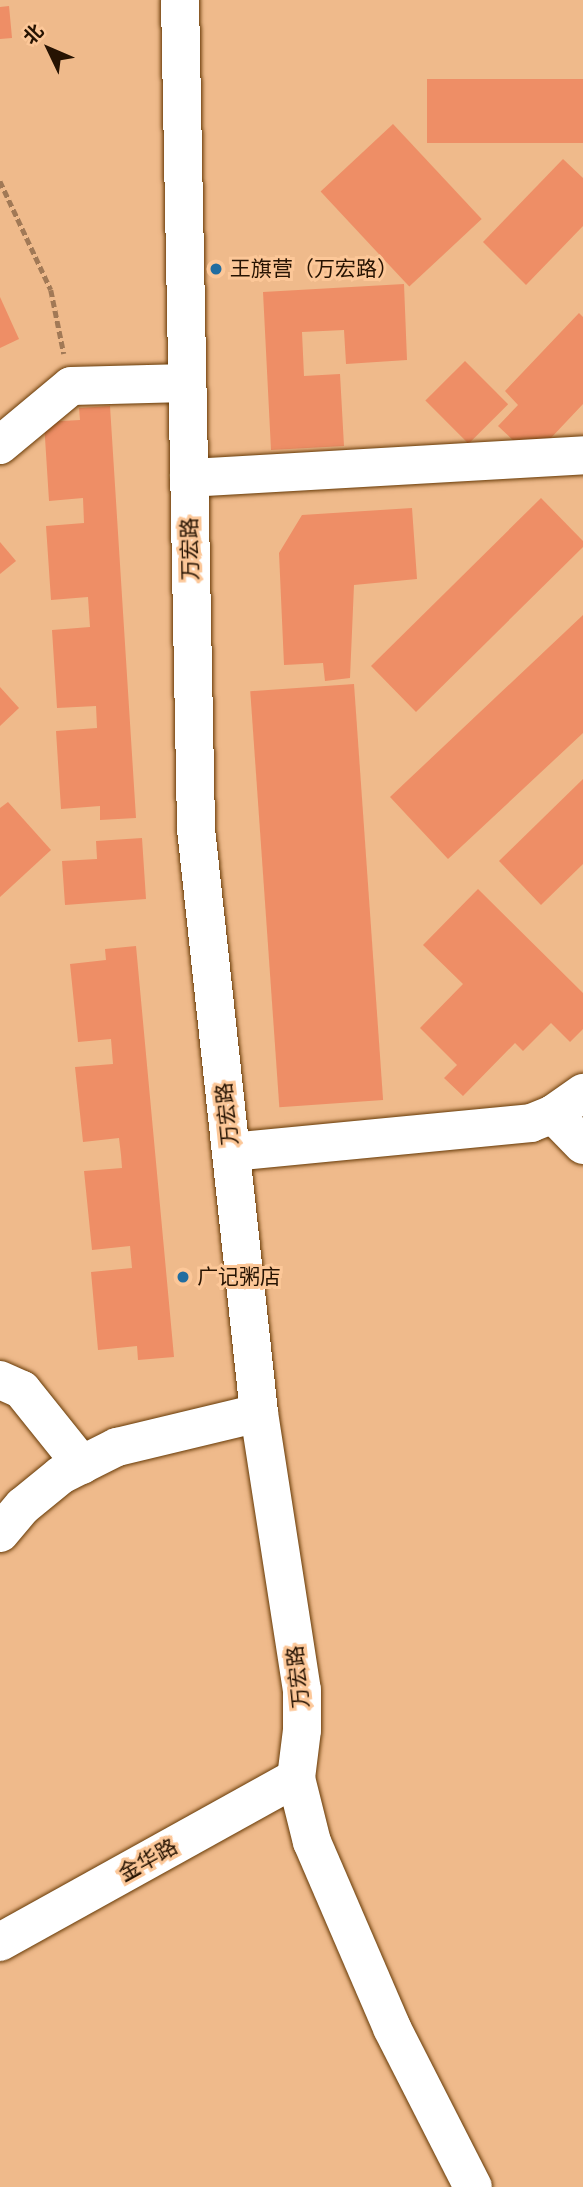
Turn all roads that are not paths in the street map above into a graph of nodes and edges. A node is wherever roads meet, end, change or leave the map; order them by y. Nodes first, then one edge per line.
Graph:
1 (180, 0) edge
2 (187, 383) junction
3 (0, 446) edge
4 (583, 455) edge
5 (189, 478) junction
6 (568, 1104) edge
7 (583, 1145) edge
8 (231, 1153) junction
9 (0, 1380) edge
10 (260, 1413) junction
11 (82, 1465) junction
12 (1, 1530) edge
13 (296, 1778) junction
14 (0, 1942) edge
15 (474, 2187) edge

1 - 2 street, 万宏路
2 - 3 street
2 - 5 street, 万宏路
4 - 5 street
5 - 8 street, 万宏路
6 - 7 street
6 - 8 street
8 - 10 street, 万宏路
9 - 11 street
10 - 11 street
10 - 13 street, 万宏路
11 - 12 street
13 - 14 street, 金华路
13 - 15 street, 万宏路

